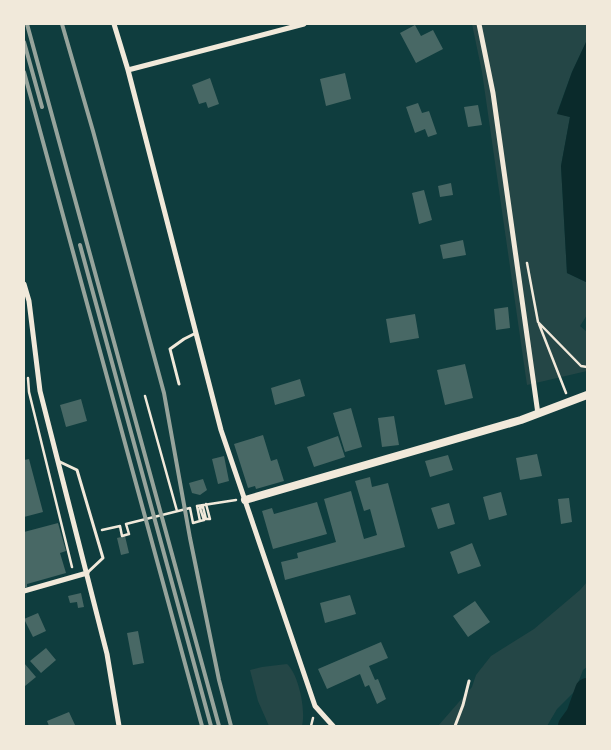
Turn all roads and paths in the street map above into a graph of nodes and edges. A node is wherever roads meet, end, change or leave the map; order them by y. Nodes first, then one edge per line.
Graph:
1 (114, 24) edge
2 (304, 24) edge
3 (479, 24) edge
4 (128, 70) junction
5 (525, 259) dead end
6 (24, 284) edge
7 (538, 322) junction
8 (196, 333) junction
9 (587, 367) edge
10 (28, 373) dead end
11 (179, 384) dead end
12 (587, 395) edge
13 (145, 396) dead end
14 (567, 397) dead end
15 (538, 414) junction
16 (57, 461) junction
17 (245, 500) junction
18 (206, 504) junction
19 (177, 511) junction
20 (200, 521) junction
21 (95, 531) junction
22 (73, 571) dead end
23 (87, 573) junction
24 (24, 591) edge
25 (468, 681) dead end
26 (119, 726) edge
27 (333, 726) edge
28 (455, 726) edge

1 - 4 street
2 - 4 street
3 - 15 street
4 - 8 street
5 - 7 path
6 - 16 street
7 - 9 path
7 - 14 path
8 - 11 lane
8 - 17 street
10 - 22 path
12 - 15 street
13 - 19 path
15 - 17 street
16 - 21 lane
16 - 23 street
17 - 18 path
17 - 27 street
18 - 20 path
18 - 20 path
19 - 20 path
19 - 21 path
21 - 23 lane
23 - 24 street
23 - 26 street
25 - 28 lane

